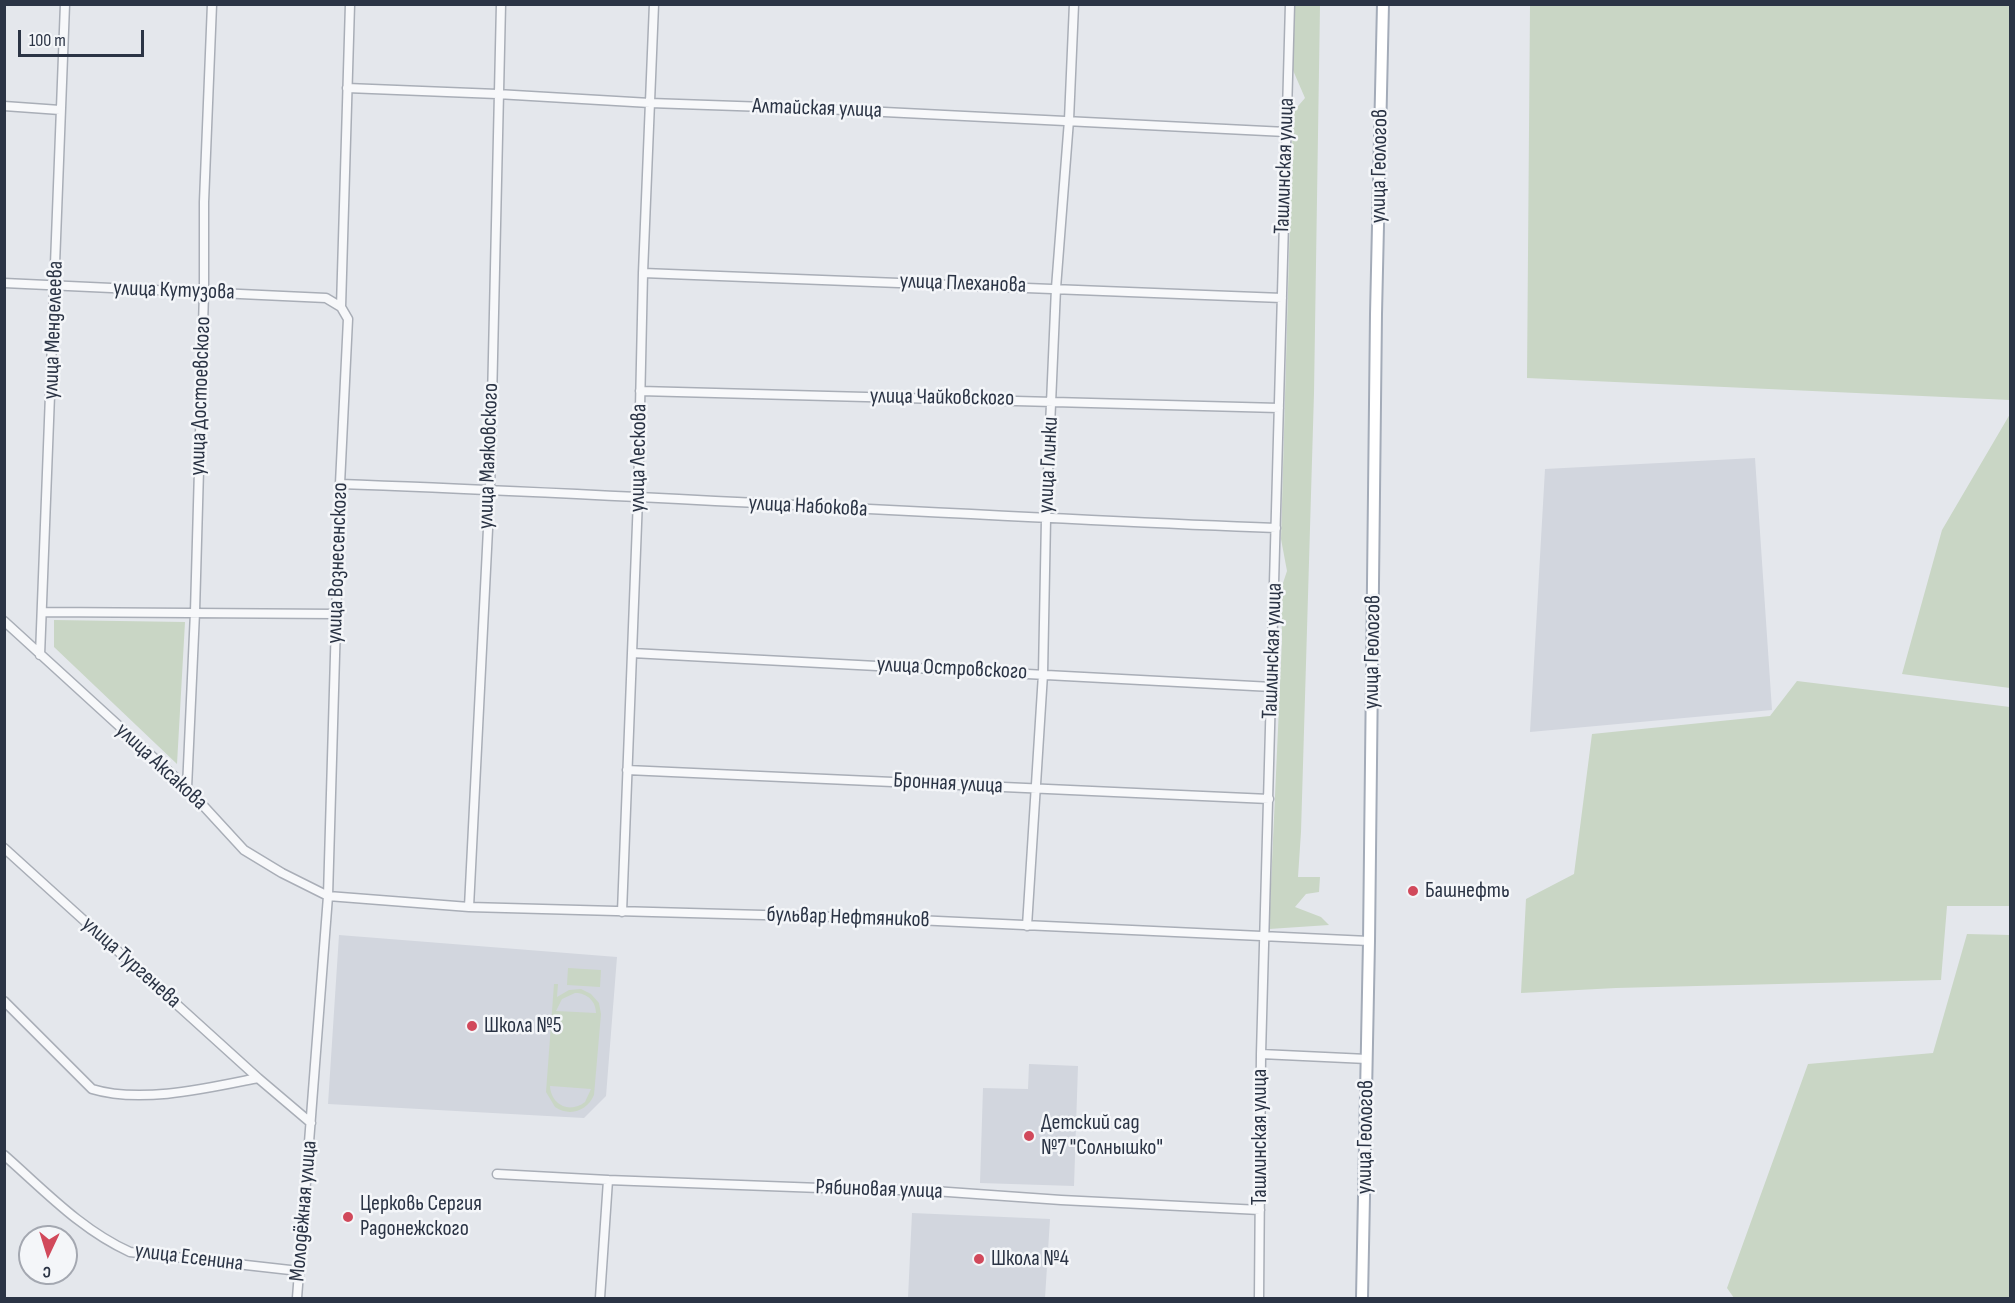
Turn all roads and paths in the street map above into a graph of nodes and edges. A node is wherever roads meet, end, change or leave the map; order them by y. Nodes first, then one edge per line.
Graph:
1 (65, 4) edge
2 (212, 4) edge
3 (350, 4) edge
4 (501, 4) edge
5 (654, 4) edge
6 (1074, 4) edge
7 (1290, 4) edge
8 (1383, 4) edge
9 (347, 88) junction
10 (497, 94) junction
11 (650, 104) junction
12 (4, 106) edge
13 (60, 110) junction
14 (1069, 120) junction
15 (1286, 132) junction
16 (643, 273) junction
17 (4, 283) edge
18 (56, 286) junction
19 (1056, 288) junction
20 (204, 291) junction
21 (1282, 298) junction
22 (341, 307) junction
23 (640, 391) junction
24 (1052, 401) junction
25 (1279, 408) junction
26 (340, 484) junction
27 (490, 489) junction
28 (638, 498) junction
29 (1046, 519) junction
30 (1276, 528) junction
31 (43, 612) junction
32 (195, 612) junction
33 (336, 614) junction
34 (4, 621) edge
35 (632, 653) junction
36 (40, 655) junction
37 (1043, 674) junction
38 (1272, 687) junction
39 (627, 770) junction
40 (187, 788) junction
41 (1037, 788) junction
42 (1269, 799) junction
43 (4, 848) edge
44 (328, 896) junction
45 (469, 907) junction
46 (622, 912) junction
47 (1027, 927) junction
48 (1265, 936) junction
49 (1369, 941) junction
50 (4, 1001) edge
51 (1261, 1054) junction
52 (1367, 1059) junction
53 (258, 1078) junction
54 (311, 1123) junction
55 (4, 1155) edge
56 (497, 1174) dead end
57 (608, 1180) junction
58 (1260, 1210) junction
59 (299, 1271) junction
60 (297, 1299) edge
61 (600, 1299) edge
62 (1259, 1299) edge
63 (1362, 1299) edge

1 - 13 street, улица Менделеева
2 - 20 street, улица Достоевского
3 - 9 street, улица Вознесенского
4 - 10 street, улица Маяковского
5 - 11 street, улица Лескова
6 - 14 street, улица Глинки
7 - 15 street, Ташлинская улица
8 - 49 main road, улица Геологов
9 - 10 street, Алтайская улица
9 - 22 street, улица Вознесенского
10 - 11 street, Алтайская улица
10 - 27 street, улица Маяковского
11 - 14 street, Алтайская улица
11 - 16 street, улица Лескова
12 - 13 street
13 - 18 street, улица Менделеева
14 - 15 street, Алтайская улица
14 - 19 street, улица Глинки
15 - 21 street, Ташлинская улица
16 - 19 street, улица Плеханова
16 - 23 street, улица Лескова
17 - 18 street, улица Кутузова
18 - 20 street, улица Кутузова
18 - 31 street, улица Менделеева
19 - 21 street, улица Плеханова
19 - 24 street, улица Глинки
20 - 22 street, улица Кутузова
20 - 32 street, улица Достоевского
21 - 25 street, Ташлинская улица
22 - 26 street, улица Вознесенского
23 - 24 street, улица Чайковского
23 - 28 street, улица Лескова
24 - 25 street, улица Чайковского
24 - 29 street, улица Глинки
25 - 30 street, Ташлинская улица
26 - 27 street, улица Набокова
26 - 33 street, улица Вознесенского
27 - 28 street, улица Набокова
27 - 45 street, улица Маяковского
28 - 29 street, улица Набокова
28 - 35 street, улица Лескова
29 - 30 street, улица Набокова
29 - 37 street, улица Глинки
30 - 38 street, Ташлинская улица
31 - 32 street
31 - 36 street, улица Менделеева
32 - 33 street
32 - 40 street, улица Достоевского
33 - 44 street, улица Вознесенского
34 - 36 street, улица Аксакова
35 - 37 street, улица Островского
35 - 39 street, улица Лескова
36 - 40 street, улица Аксакова
37 - 38 street, улица Островского
37 - 41 street, улица Глинки
38 - 42 street, Ташлинская улица
39 - 41 street, Бронная улица
39 - 46 street, улица Лескова
40 - 44 street, улица Аксакова
41 - 42 street, Бронная улица
41 - 47 street, улица Глинки
42 - 48 street, Ташлинская улица
43 - 53 street, улица Тургенева
44 - 45 street, бульвар Нефтяников
44 - 54 street, улица Вознесенского
45 - 46 street, бульвар Нефтяников
46 - 47 street, бульвар Нефтяников
47 - 48 street, бульвар Нефтяников
48 - 49 street, бульвар Нефтяников
48 - 51 street, Ташлинская улица
49 - 52 main road, улица Геологов
50 - 53 street
51 - 52 street
51 - 58 street, Ташлинская улица
52 - 63 main road, улица Геологов
53 - 54 street, улица Тургенева
54 - 59 street, Молодёжная улица
55 - 59 street, улица Есенина
56 - 57 street, Рябиновая улица
57 - 58 street, Рябиновая улица
57 - 61 street
58 - 62 street, Ташлинская улица
59 - 60 street, Молодёжная улица

